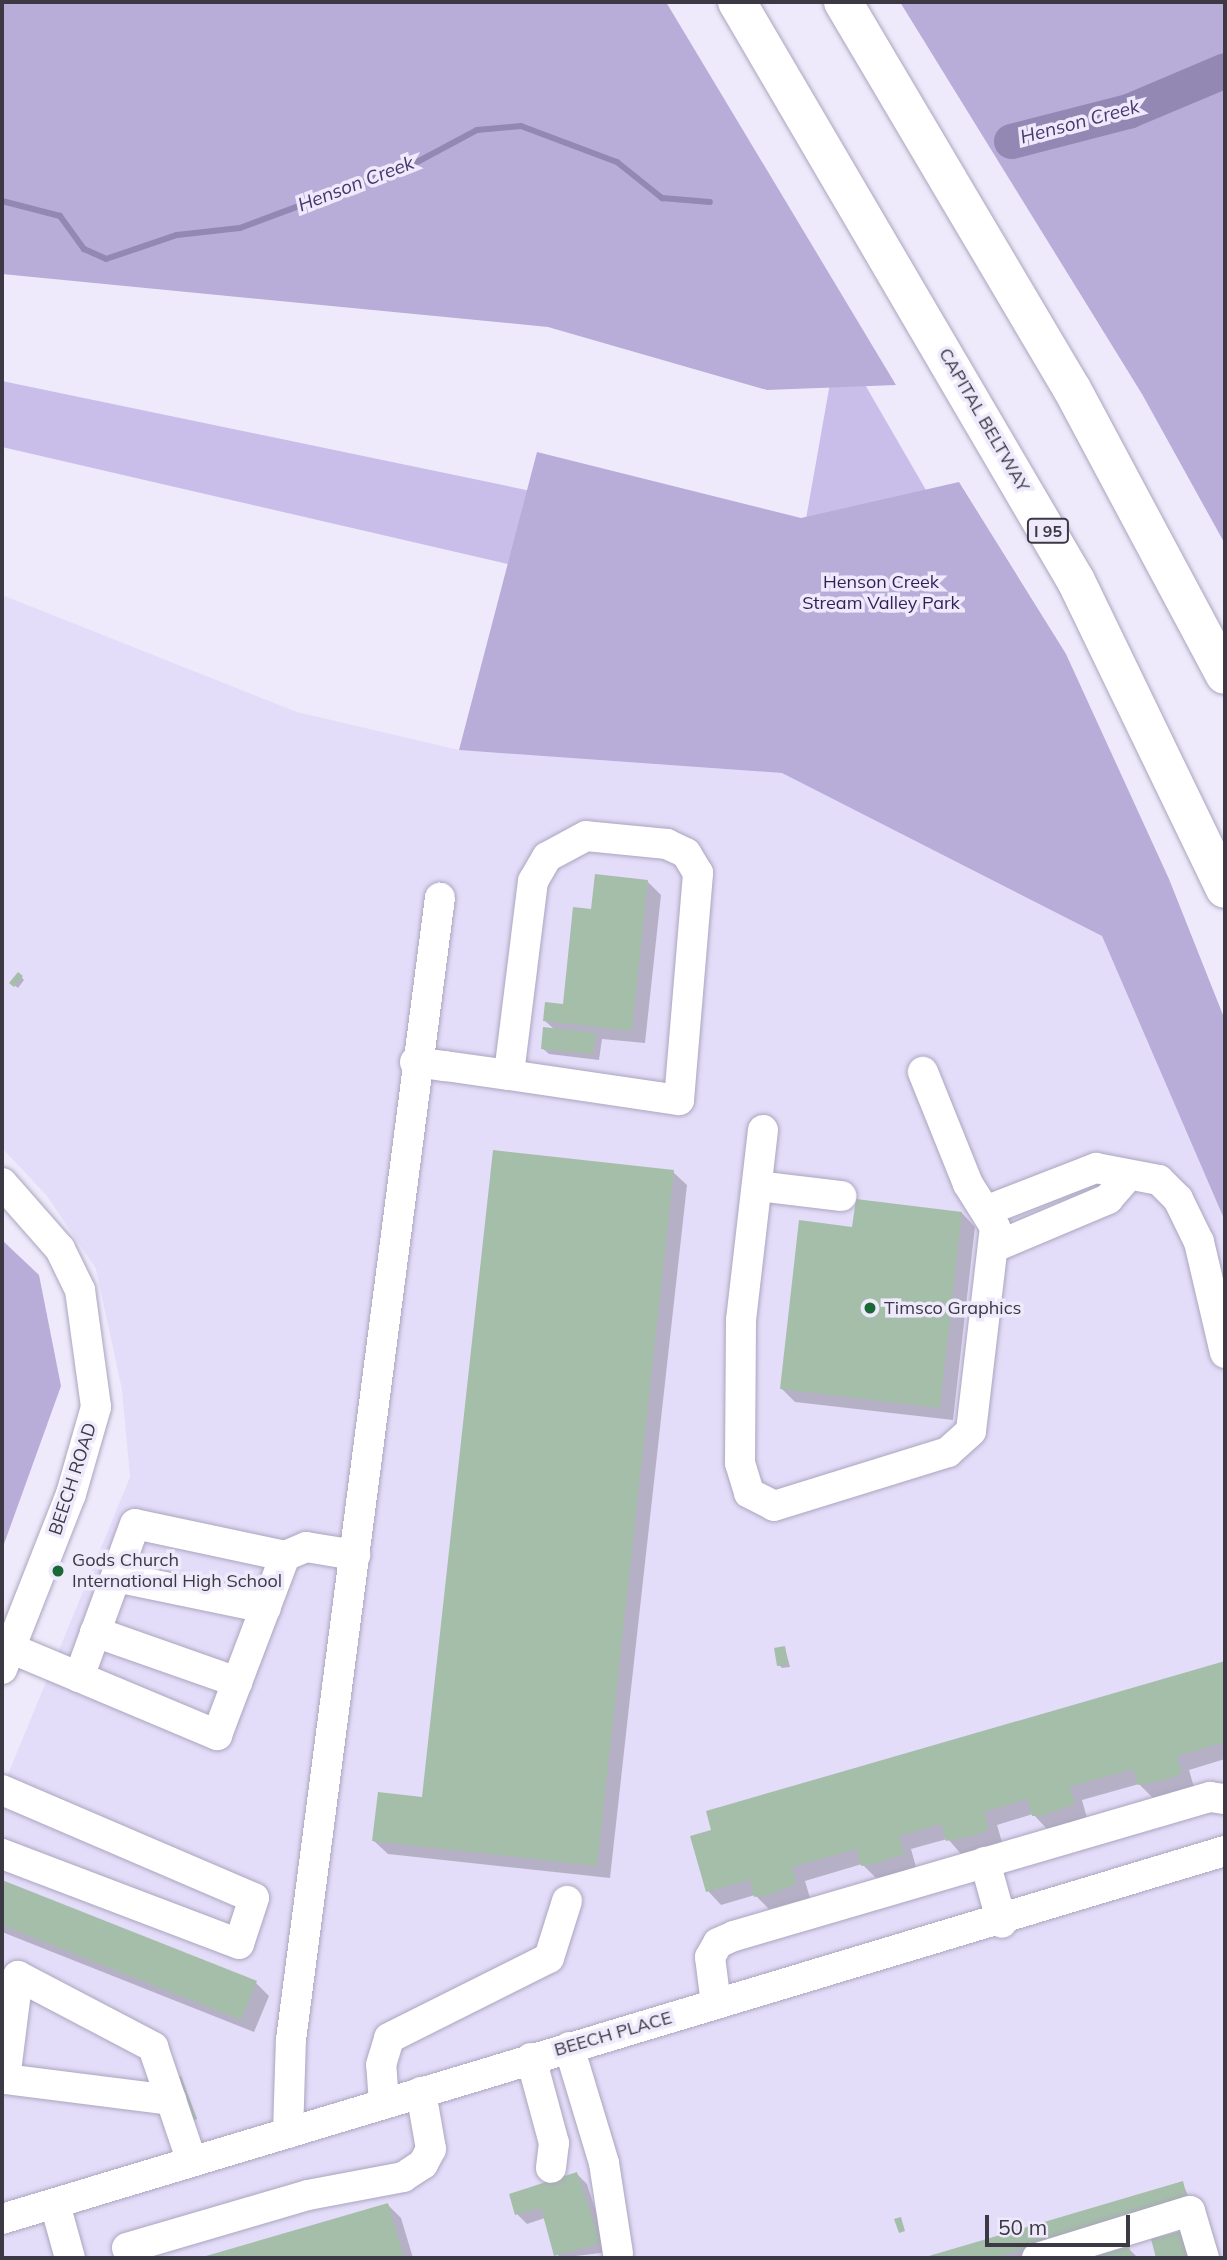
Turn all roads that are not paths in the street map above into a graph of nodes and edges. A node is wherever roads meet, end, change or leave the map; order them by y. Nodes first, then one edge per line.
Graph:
1 (737, 2) edge
2 (843, 2) edge
3 (1225, 676) edge
4 (1225, 889) edge
5 (440, 898) dead end
6 (415, 1062) junction
7 (923, 1072) dead end
8 (509, 1075) junction
9 (763, 1130) dead end
10 (1128, 1176) junction
11 (2, 1182) edge
12 (757, 1186) junction
13 (841, 1196) dead end
14 (988, 1210) junction
15 (997, 1246) junction
16 (1225, 1353) edge
17 (355, 1555) junction
18 (285, 1556) junction
19 (116, 1577) junction
20 (266, 1608) junction
21 (96, 1632) junction
22 (6, 1659) edge
23 (79, 1677) junction
24 (237, 1682) junction
25 (2, 1790) edge
26 (1225, 1799) edge
27 (1225, 1851) edge
28 (2, 1854) edge
29 (985, 1862) junction
30 (567, 1901) dead end
31 (1002, 1923) junction
32 (716, 2004) junction
33 (569, 2047) junction
34 (531, 2058) junction
35 (421, 2092) junction
36 (171, 2100) junction
37 (384, 2104) junction
38 (288, 2133) junction
39 (192, 2162) junction
40 (551, 2168) dead end
41 (55, 2204) junction
42 (2, 2219) edge
43 (127, 2248) dead end
44 (618, 2253) dead end
45 (70, 2258) edge
46 (1037, 2258) edge
47 (1204, 2258) edge

1 - 4 highway, CAPITAL BELTWAY / I 95
2 - 3 highway
5 - 6 street
6 - 8 street
6 - 17 street
7 - 14 street
8 - 8 street
9 - 12 street
10 - 14 street
10 - 15 street
10 - 16 street
11 - 22 street, BEECH ROAD
12 - 13 street
12 - 15 street
14 - 15 street
17 - 18 street
17 - 38 street
18 - 19 street
18 - 20 street
19 - 20 street
19 - 21 street
20 - 24 street
21 - 23 street
21 - 24 street
22 - 23 street
23 - 24 street
25 - 28 street
26 - 29 street
27 - 31 street, BEECH PLACE
29 - 31 street
29 - 32 street
30 - 37 street
31 - 32 street, BEECH PLACE
32 - 33 street, BEECH PLACE
33 - 34 street, BEECH PLACE
33 - 44 street
34 - 35 street, BEECH PLACE
34 - 40 street
35 - 37 street, BEECH PLACE
35 - 43 street
36 - 36 street
36 - 39 street
37 - 38 street, BEECH PLACE
38 - 39 street, BEECH PLACE
39 - 41 street, BEECH PLACE
41 - 42 street, BEECH PLACE
41 - 45 street
46 - 47 street

